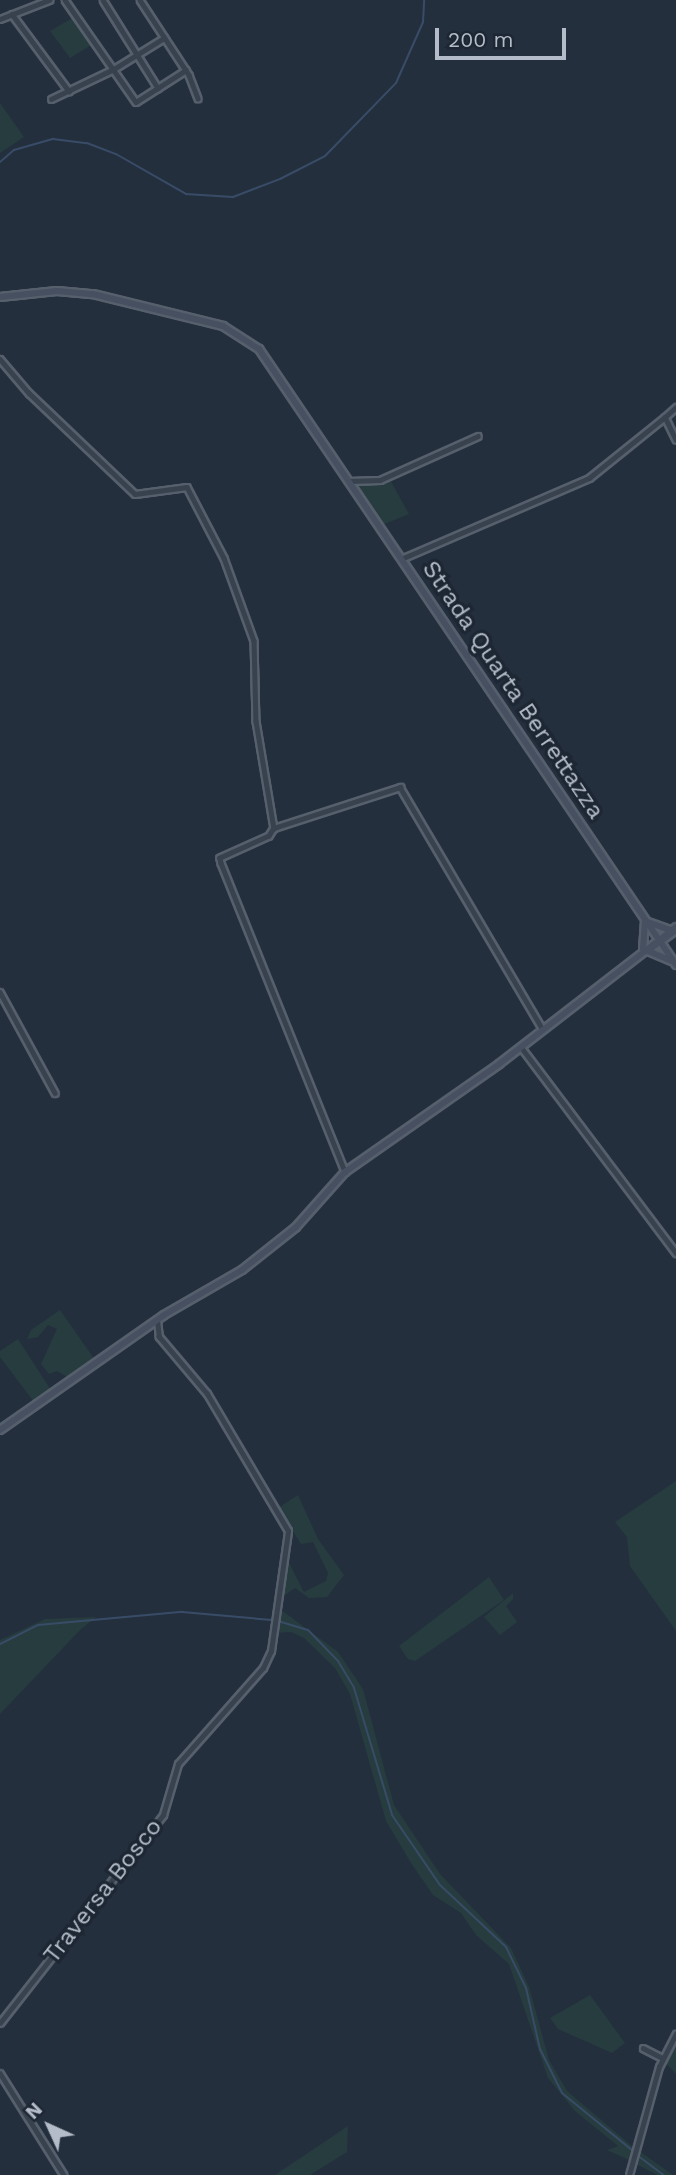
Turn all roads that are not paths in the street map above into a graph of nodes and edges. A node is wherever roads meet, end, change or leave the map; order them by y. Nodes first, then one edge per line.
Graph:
1 (49, 0) edge
2 (65, 0) edge
3 (103, 0) edge
4 (140, 0) edge
5 (12, 14) junction
6 (0, 19) edge
7 (164, 38) junction
8 (137, 55) junction
9 (114, 69) junction
10 (186, 70) junction
11 (158, 88) junction
12 (69, 91) junction
13 (198, 98) dead end
14 (51, 99) dead end
15 (0, 297) edge
16 (0, 359) edge
17 (676, 407) edge
18 (665, 417) junction
19 (478, 436) dead end
20 (676, 440) edge
21 (349, 481) junction
22 (401, 559) junction
23 (274, 828) junction
24 (645, 920) junction
25 (674, 931) edge
26 (659, 941) junction
27 (645, 950) junction
28 (676, 965) edge
29 (0, 992) edge
30 (542, 1028) junction
31 (520, 1047) junction
32 (55, 1093) dead end
33 (345, 1172) junction
34 (676, 1254) edge
35 (157, 1320) junction
36 (0, 1430) edge
37 (0, 2023) edge
38 (676, 2034) edge
39 (643, 2048) dead end
40 (663, 2058) junction
41 (0, 2073) edge
42 (64, 2175) edge
43 (629, 2175) edge

1 - 5 street
2 - 9 street
3 - 8 street
4 - 7 street
5 - 6 street
5 - 12 street
7 - 8 street
7 - 10 street
8 - 9 street
8 - 11 street
9 - 11 street
9 - 12 street
10 - 11 street
10 - 13 street
12 - 14 street
15 - 21 main road, Strada Quarta Berrettazza
16 - 23 street
17 - 18 street
18 - 20 street
18 - 22 street
19 - 21 street
21 - 22 main road, Strada Quarta Berrettazza
22 - 24 main road, Strada Quarta Berrettazza
23 - 30 street
23 - 33 street
24 - 25 main road
24 - 26 main road, Strada Quarta Berrettazza
24 - 27 main road
25 - 26 main road
25 - 28 main road
26 - 27 main road
26 - 28 main road, Strada Quarta Berrettazza
27 - 28 main road
27 - 30 main road
29 - 32 street
30 - 31 main road
31 - 33 main road
31 - 34 street
33 - 35 main road
35 - 36 main road
35 - 37 street, Traversa Bosco
38 - 40 street
39 - 40 street
40 - 43 street
41 - 42 street

